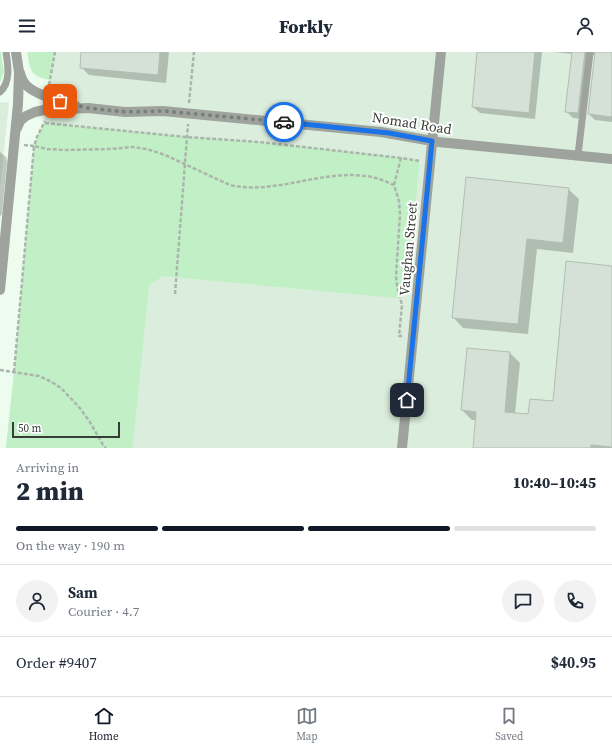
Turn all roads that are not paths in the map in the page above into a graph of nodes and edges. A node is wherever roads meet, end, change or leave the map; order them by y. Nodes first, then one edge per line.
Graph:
1 (6, 52) edge
2 (16, 52) edge
3 (441, 52) edge
4 (590, 52) edge
5 (19, 72) junction
6 (0, 92) edge
7 (88, 108) junction
8 (17, 128) junction
9 (432, 141) junction
10 (578, 155) junction
11 (612, 157) edge
12 (2, 244) edge
13 (0, 290) edge
14 (402, 448) edge

1 - 6 lane
2 - 5 street
3 - 9 street, Vaughan Street
4 - 10 lane
5 - 7 street, Nomad Road
5 - 8 street
7 - 8 street, Nomad Road
7 - 9 street, Nomad Road
8 - 12 street
9 - 10 street, Nomad Road
9 - 14 street, Vaughan Street
10 - 11 street, Nomad Road
12 - 13 street

